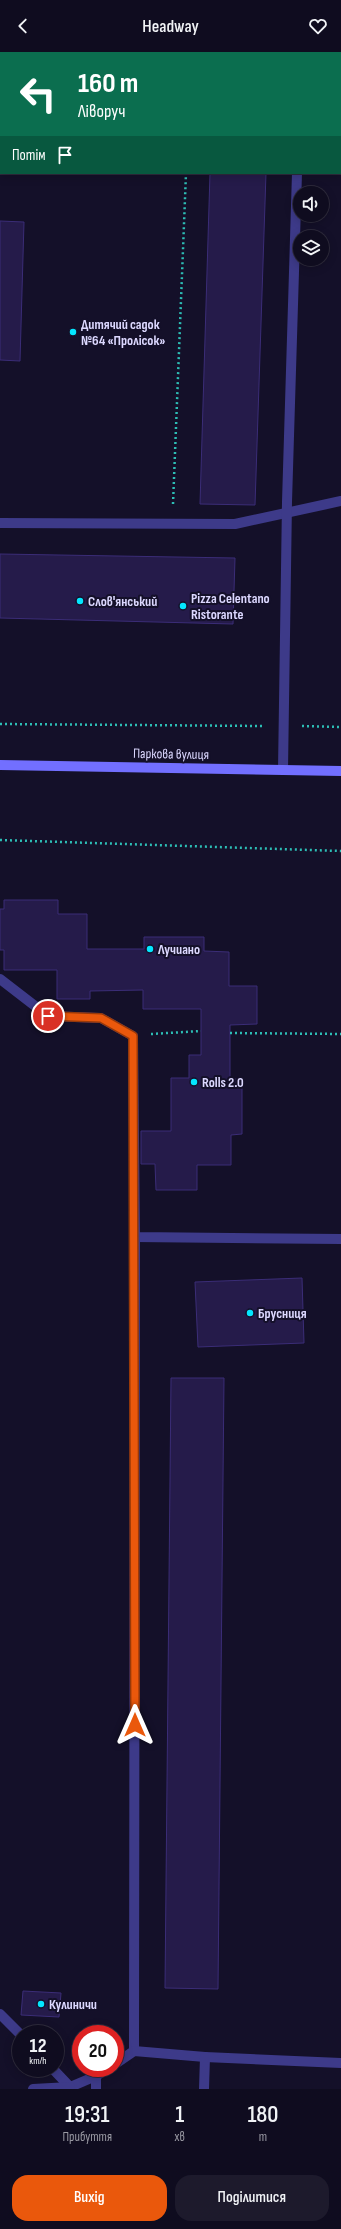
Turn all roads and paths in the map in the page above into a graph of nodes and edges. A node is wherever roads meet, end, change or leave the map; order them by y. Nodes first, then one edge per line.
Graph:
1 (138, 52) edge
2 (151, 52) edge
3 (186, 174) edge
4 (297, 174) edge
5 (339, 499) edge
6 (287, 512) junction
7 (0, 523) edge
8 (172, 524) junction
9 (0, 724) edge
10 (284, 726) junction
11 (341, 727) edge
12 (0, 765) edge
13 (283, 770) junction
14 (341, 771) edge
15 (0, 840) edge
16 (341, 851) edge
17 (0, 979) edge
18 (201, 1031) dead end
19 (230, 1033) dead end
20 (341, 1034) edge
21 (133, 1036) junction
22 (135, 1237) junction
23 (341, 1239) edge
24 (0, 2014) edge
25 (12, 2027) edge
26 (134, 2051) junction
27 (205, 2057) junction
28 (124, 2058) edge
29 (341, 2063) edge
30 (61, 2077) edge
31 (94, 2077) edge
32 (96, 2077) edge
33 (70, 2087) junction
34 (34, 2089) edge
35 (96, 2089) edge
36 (204, 2089) edge

1 - 2 lane
3 - 8 path
4 - 6 lane
5 - 6 lane
6 - 8 lane
6 - 10 lane
7 - 8 lane
9 - 10 path
10 - 11 path
10 - 13 lane
12 - 13 street, Паркова вулиця
13 - 14 street, Паркова вулиця
15 - 16 path
17 - 21 lane
18 - 21 path
19 - 20 path
21 - 22 lane
22 - 23 lane
22 - 26 lane
24 - 25 lane
26 - 27 lane
26 - 28 lane
27 - 29 lane
27 - 36 lane
30 - 33 lane
31 - 33 lane
32 - 35 lane
33 - 34 lane

